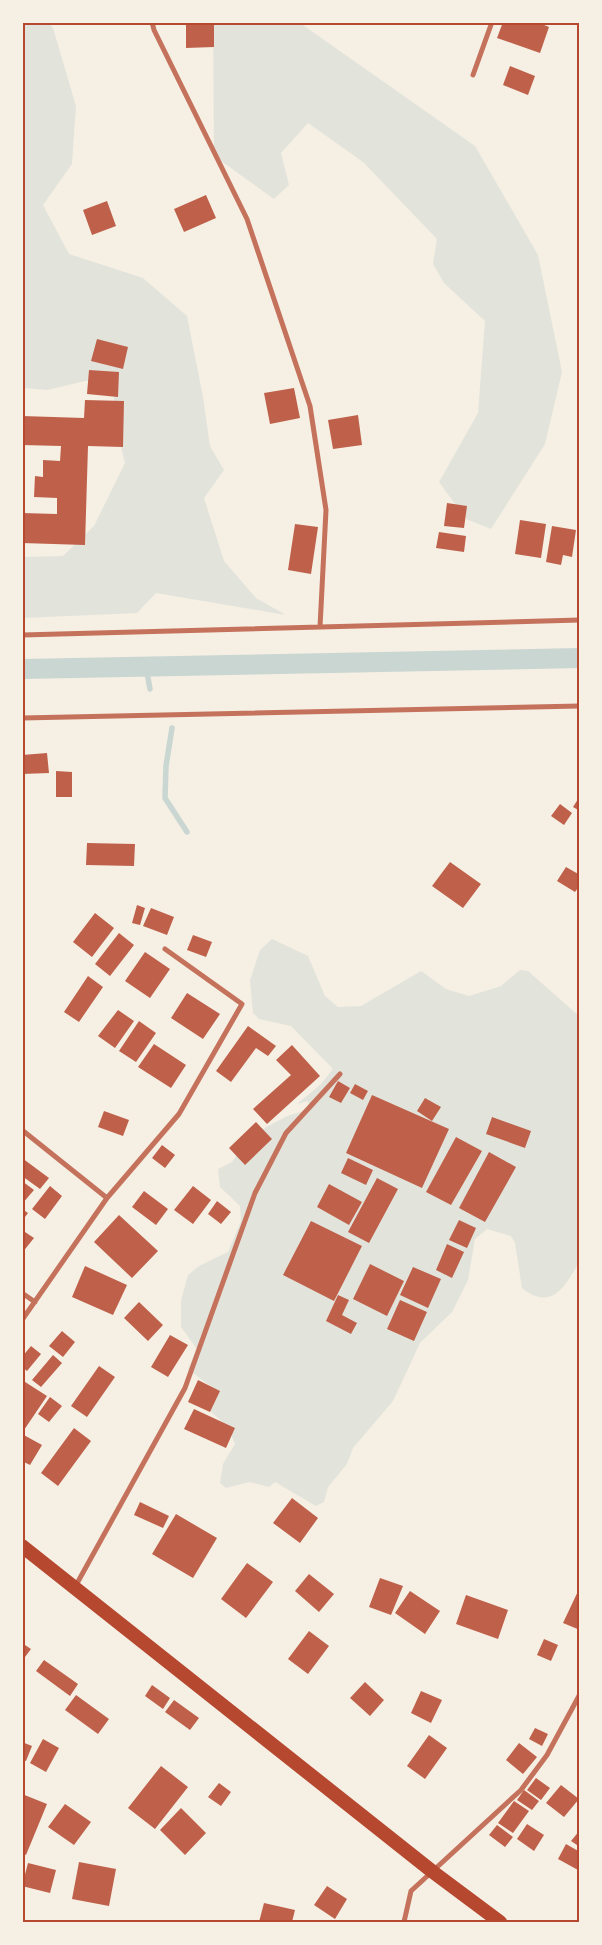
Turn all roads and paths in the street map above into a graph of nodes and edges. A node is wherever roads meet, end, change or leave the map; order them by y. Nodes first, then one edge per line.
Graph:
1 (152, 22) edge
2 (492, 22) edge
3 (473, 75) dead end
4 (580, 620) edge
5 (320, 627) junction
6 (22, 635) edge
7 (580, 706) edge
8 (22, 718) edge
9 (166, 949) dead end
10 (340, 1074) dead end
11 (22, 1130) edge
12 (107, 1198) junction
13 (22, 1292) edge
14 (35, 1302) junction
15 (22, 1320) edge
16 (22, 1546) edge
17 (75, 1588) junction
18 (580, 1694) edge
19 (433, 1872) junction
20 (404, 1922) edge
21 (500, 1922) edge

1 - 5 street
2 - 3 street
4 - 5 street
5 - 6 street
7 - 8 street
9 - 12 street
10 - 17 street
11 - 12 street
12 - 14 street
13 - 14 street
14 - 15 street
16 - 17 highway
17 - 19 highway
18 - 19 street
19 - 20 street
19 - 21 highway

